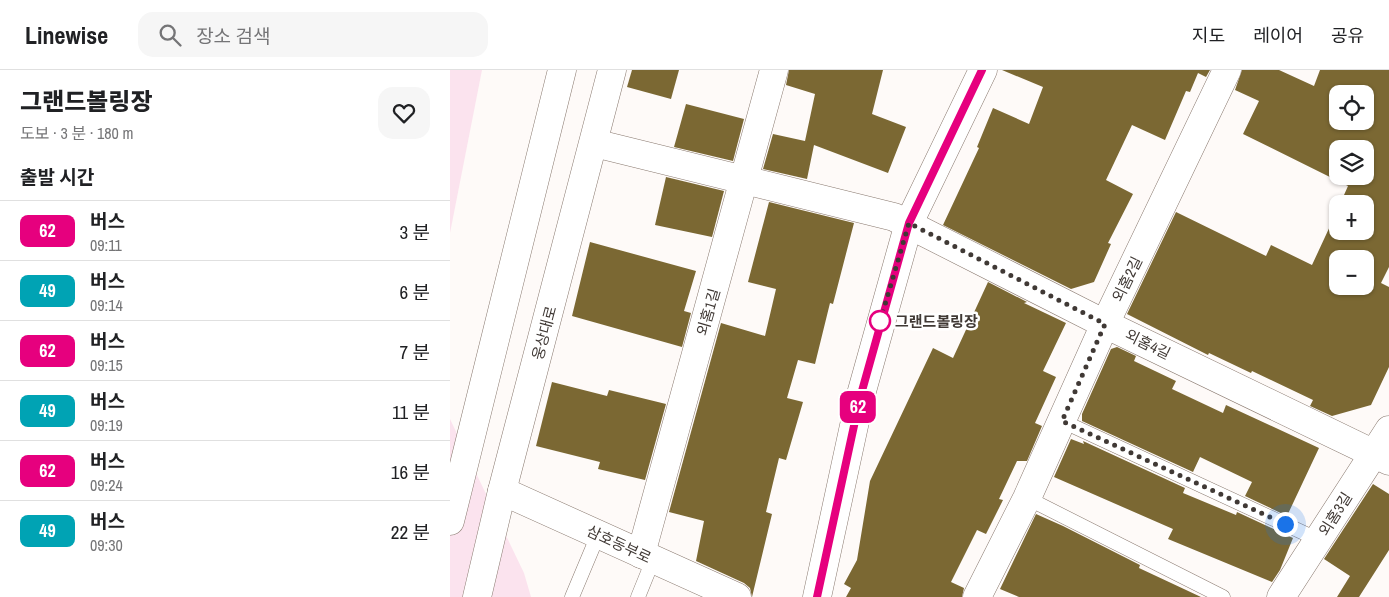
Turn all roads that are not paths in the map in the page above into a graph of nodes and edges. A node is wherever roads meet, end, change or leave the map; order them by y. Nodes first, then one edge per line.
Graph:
1 (562, 70) edge
2 (612, 70) edge
3 (774, 70) edge
4 (982, 70) edge
5 (1227, 70) edge
6 (594, 142) junction
7 (745, 179) junction
8 (909, 223) junction
9 (1105, 324) junction
10 (1062, 421) junction
11 (1389, 430) edge
12 (1381, 457) edge
13 (1026, 498) junction
14 (499, 504) junction
15 (450, 521) edge
16 (598, 535) junction
17 (1319, 540) junction
18 (647, 557) junction
19 (477, 597) edge
20 (572, 597) edge
21 (638, 597) edge
22 (737, 597) edge
23 (817, 597) edge
24 (977, 597) edge
25 (1223, 597) edge
26 (1281, 597) edge

1 - 15 street
2 - 6 street, 웅상대로
3 - 7 street, 외홈1길
4 - 8 street
5 - 9 street, 외홈2길
6 - 7 street, 외홈4길
6 - 14 street, 웅상대로
7 - 8 street, 외홈4길
7 - 18 street, 외홈1길
8 - 9 street, 외홈4길
8 - 23 street
9 - 10 street, 외홈2길
9 - 12 street, 외홈4길
10 - 13 street, 외홈2길
10 - 17 lane
11 - 12 street, 외홈3길
12 - 17 street, 외홈3길
13 - 24 street, 외홈2길
13 - 25 lane
14 - 16 street, 삼호동부로
14 - 19 street, 웅상대로
16 - 18 street, 삼호동부로
16 - 20 lane
17 - 26 street, 외홈3길
18 - 21 lane
18 - 22 street, 삼호동부로

